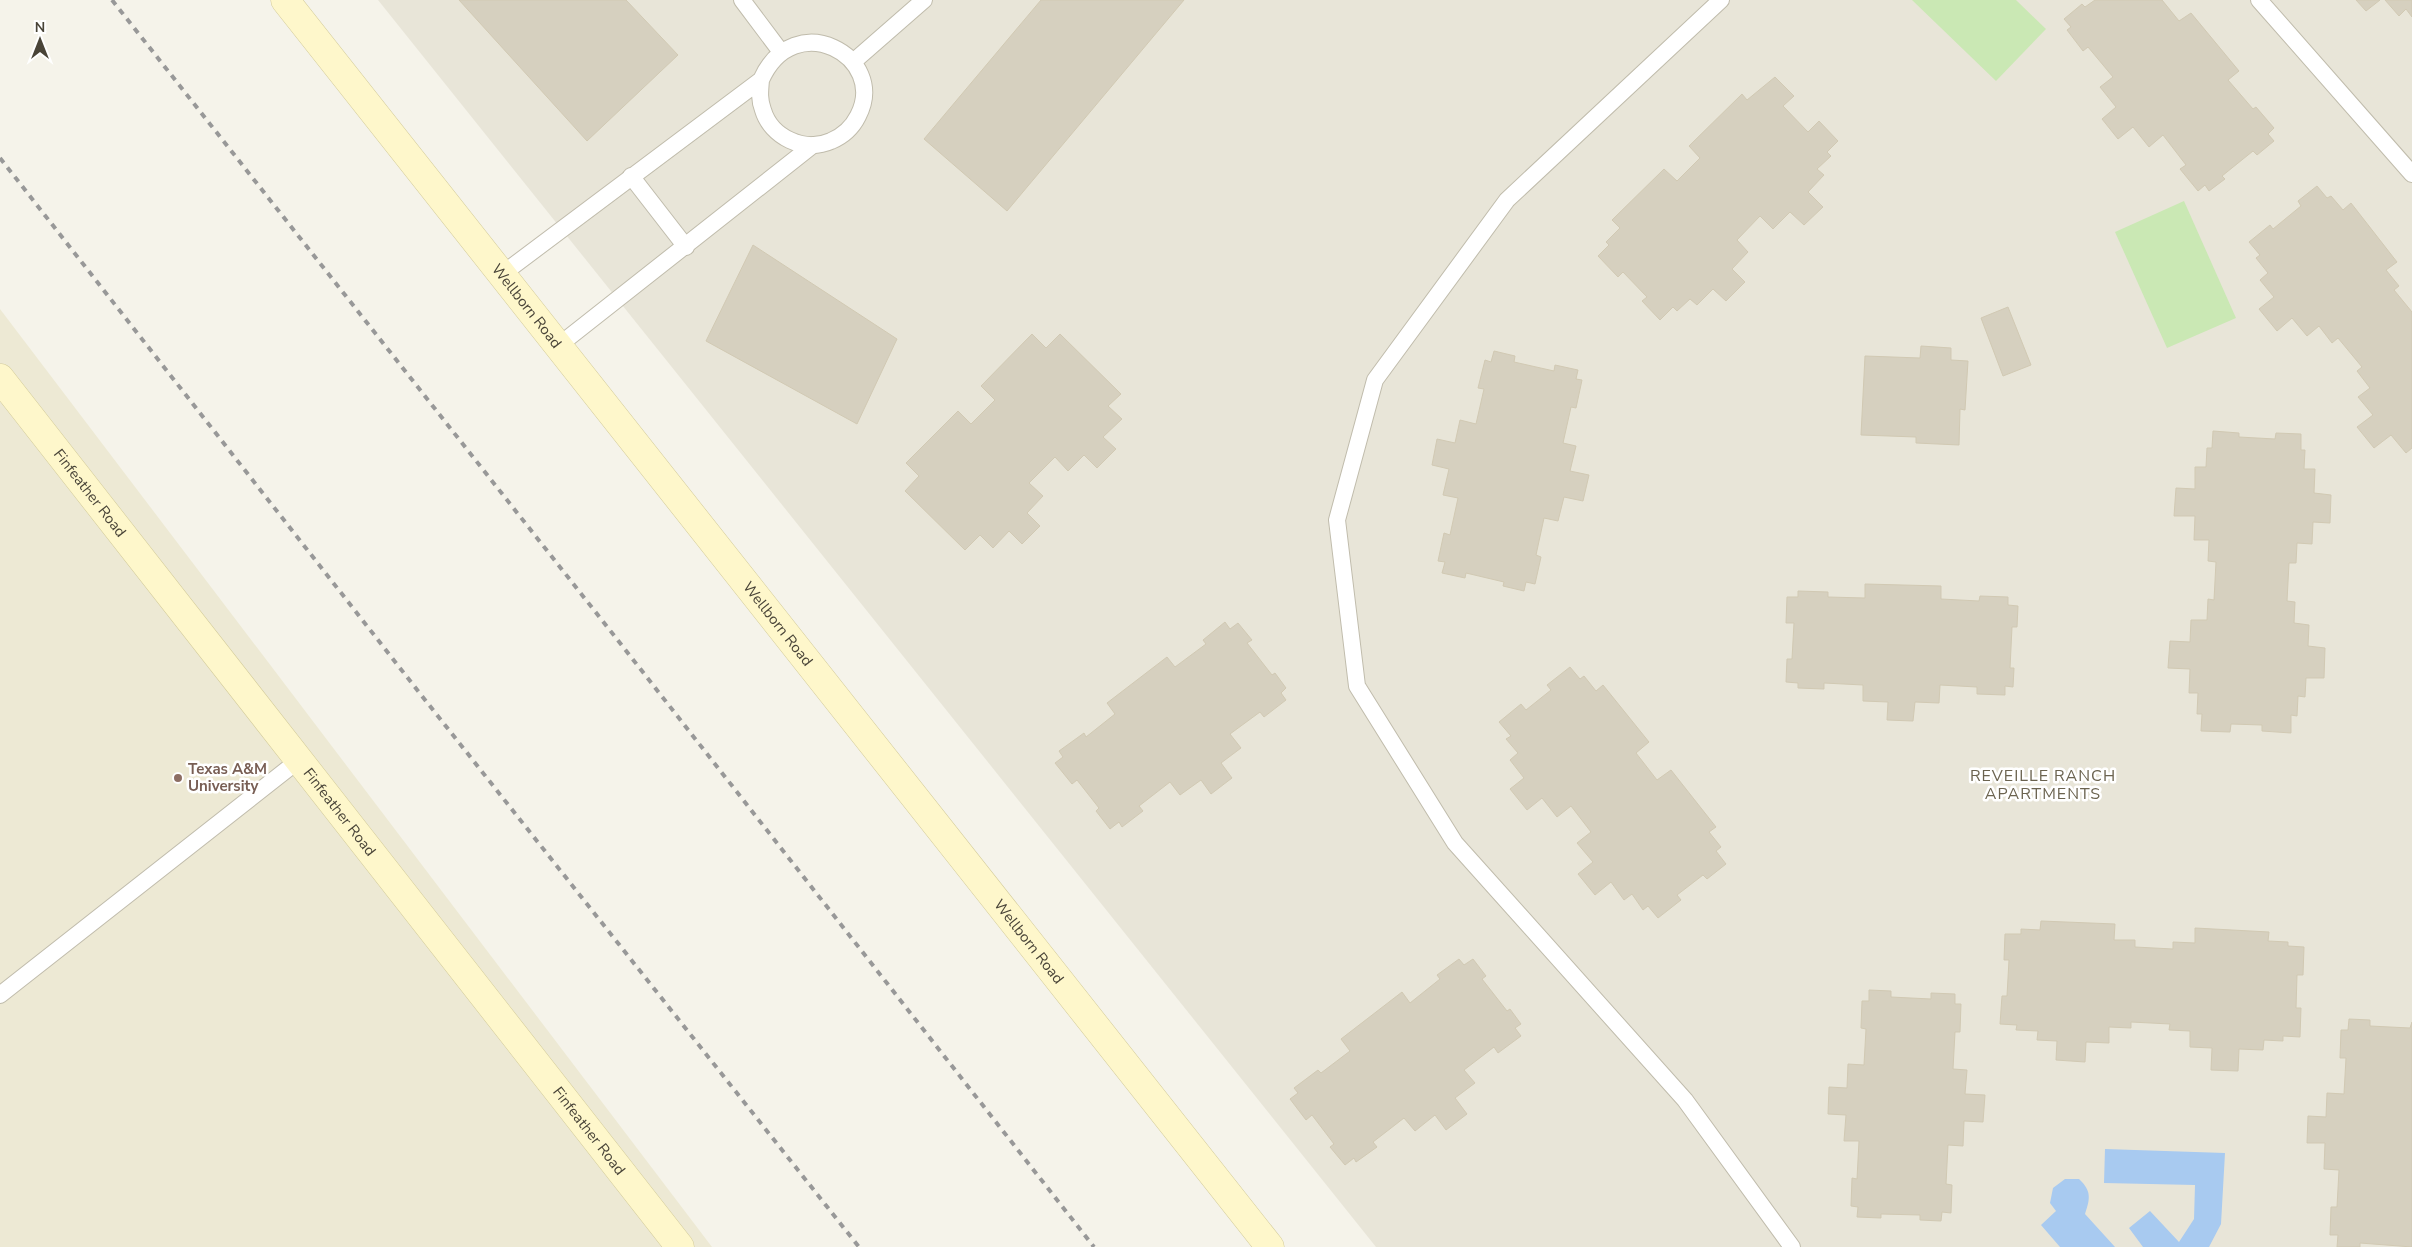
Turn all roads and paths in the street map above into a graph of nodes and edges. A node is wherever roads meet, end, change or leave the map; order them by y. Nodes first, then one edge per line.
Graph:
1 (285, 0) edge
2 (742, 0) edge
3 (924, 0) edge
4 (1721, 0) edge
5 (2259, 0) edge
6 (781, 52) junction
7 (853, 62) junction
8 (761, 80) junction
9 (812, 145) junction
10 (2412, 174) edge
11 (631, 176) junction
12 (686, 246) junction
13 (501, 275) junction
14 (558, 346) junction
15 (0, 378) edge
16 (299, 760) junction
17 (0, 995) edge
18 (680, 1247) edge
19 (1270, 1247) edge
20 (1792, 1247) edge

1 - 13 main road, Wellborn Road
2 - 6 lane
3 - 7 lane
4 - 20 lane
5 - 10 lane
6 - 7 lane
6 - 8 lane
7 - 9 lane
8 - 9 lane
8 - 11 lane
9 - 12 lane
11 - 12 lane
11 - 13 lane
12 - 14 lane
13 - 14 main road, Wellborn Road
14 - 19 main road, Wellborn Road
15 - 16 main road, Finfeather Road
16 - 17 lane
16 - 18 main road, Finfeather Road

